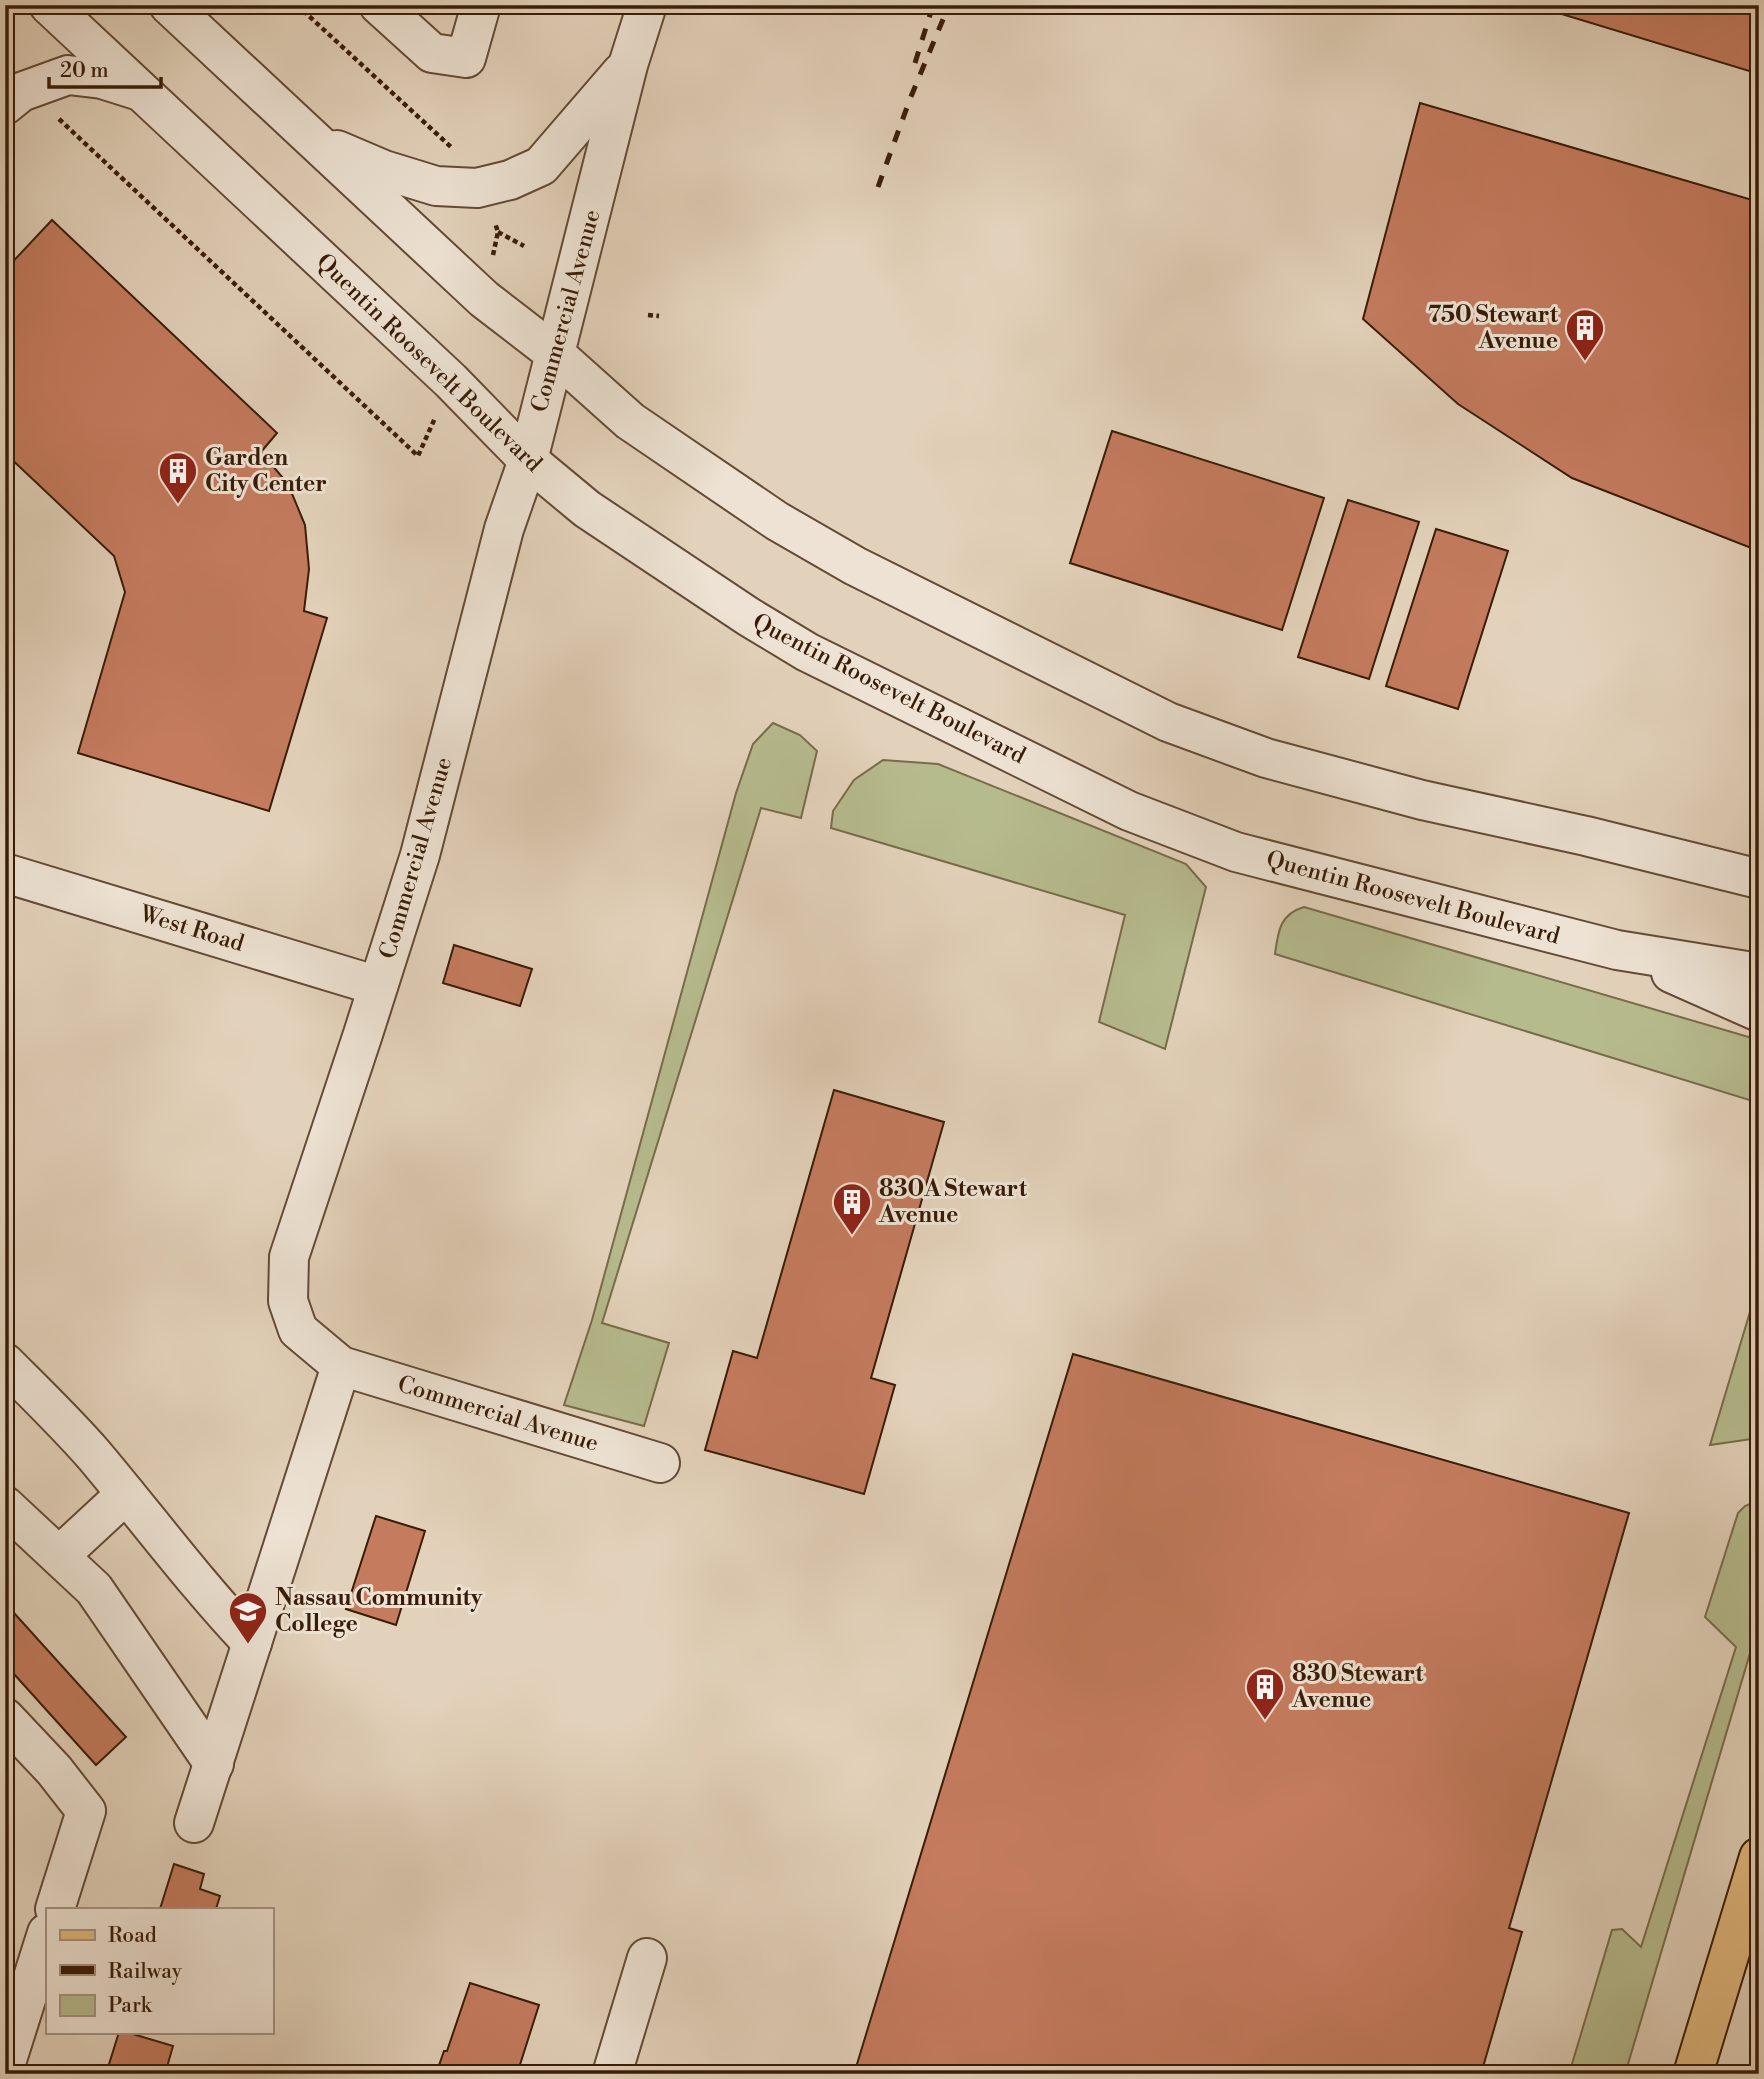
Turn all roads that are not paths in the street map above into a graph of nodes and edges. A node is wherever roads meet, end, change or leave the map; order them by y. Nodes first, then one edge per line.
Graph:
1 (49, 5) edge
2 (169, 5) edge
3 (379, 5) edge
4 (481, 5) edge
5 (647, 5) edge
6 (628, 65) junction
7 (141, 91) junction
8 (5, 105) edge
9 (312, 139) junction
10 (554, 354) junction
11 (528, 460) junction
12 (5, 873) edge
13 (1759, 879) edge
14 (1618, 950) junction
15 (1759, 973) edge
16 (378, 985) junction
17 (1759, 1012) edge
18 (5, 1363) edge
19 (341, 1366) junction
20 (660, 1464) dead end
21 (126, 1494) junction
22 (5, 1506) edge
23 (59, 1556) junction
24 (252, 1643) junction
25 (5, 1718) edge
26 (214, 1764) junction
27 (194, 1823) dead end
28 (1759, 1857) edge
29 (55, 1908) edge
30 (46, 1936) edge
31 (647, 1958) dead end
32 (5, 2066) edge
33 (612, 2074) edge
34 (1693, 2074) edge

1 - 7 street, Quentin Roosevelt Boulevard
2 - 9 street
3 - 4 street
5 - 6 street, Commercial Avenue
6 - 9 street
6 - 10 street, Commercial Avenue
7 - 8 street
7 - 11 street, Quentin Roosevelt Boulevard
9 - 10 street
10 - 11 street, Commercial Avenue
10 - 13 street
11 - 14 street, Quentin Roosevelt Boulevard
11 - 16 street, Commercial Avenue
12 - 16 street, West Road
14 - 15 street, Quentin Roosevelt Boulevard
14 - 17 street
16 - 19 street, Commercial Avenue
18 - 21 street
19 - 20 street, Commercial Avenue
19 - 24 street
21 - 23 street
21 - 24 street
22 - 23 street
23 - 26 street
24 - 26 street
25 - 29 street
26 - 27 street
28 - 34 main road
30 - 32 street
31 - 33 street

